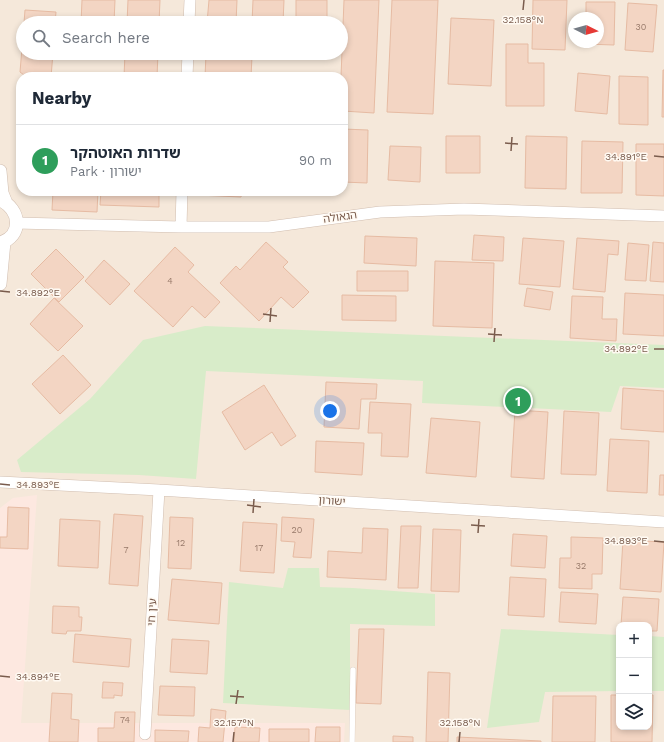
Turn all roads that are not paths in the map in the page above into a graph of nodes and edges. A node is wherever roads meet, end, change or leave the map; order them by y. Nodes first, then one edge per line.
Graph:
1 (190, 0) edge
2 (189, 16) edge
3 (188, 60) edge
4 (187, 72) edge
5 (0, 171) edge
6 (182, 196) edge
7 (3, 202) edge
8 (664, 216) edge
9 (16, 223) junction
10 (181, 227) junction
11 (2, 242) edge
12 (0, 284) edge
13 (0, 482) edge
14 (159, 490) junction
15 (664, 522) edge
16 (353, 670) dead end
17 (146, 734) dead end
18 (352, 742) edge

1 - 2 street
3 - 4 street
5 - 7 street
6 - 10 street
7 - 9 street
8 - 10 street, הגאולה
9 - 10 street, הגאולה
9 - 11 street
11 - 12 street
13 - 14 street, ישורון
14 - 15 street, ישורון
14 - 17 street, עין חי
16 - 18 lane

